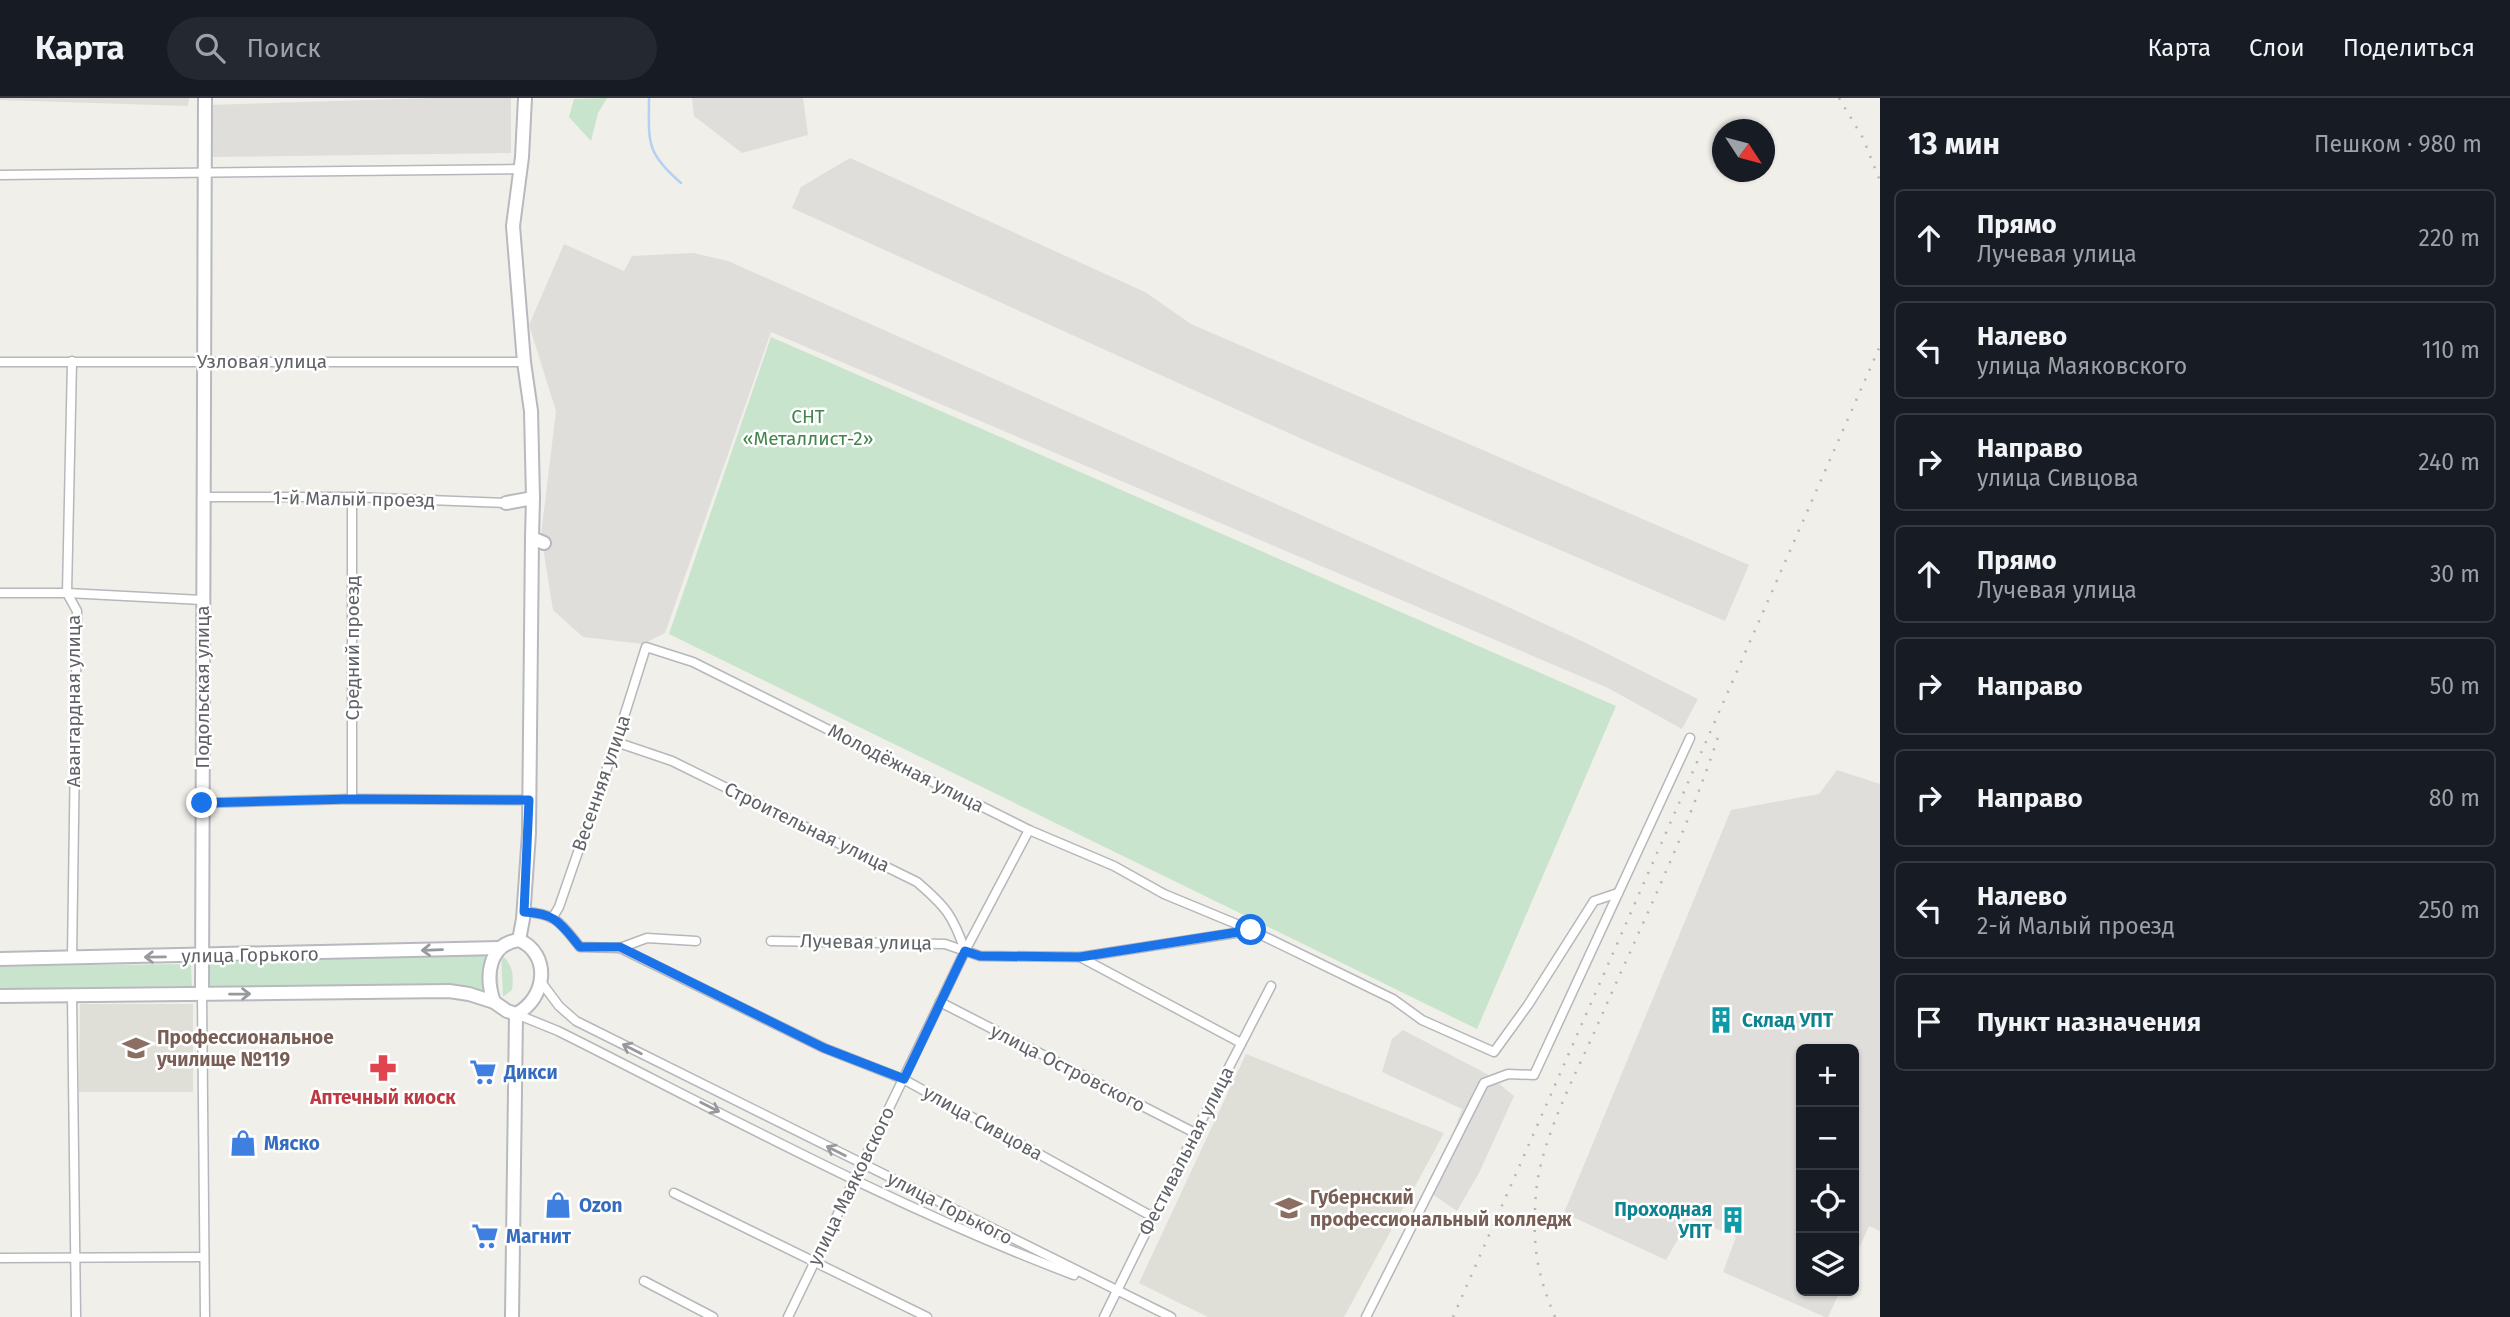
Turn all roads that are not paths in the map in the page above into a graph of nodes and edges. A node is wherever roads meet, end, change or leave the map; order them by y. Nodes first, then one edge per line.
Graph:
1 (205, 98) edge
2 (525, 98) edge
3 (521, 169) junction
4 (205, 174) junction
5 (0, 175) edge
6 (204, 361) junction
7 (0, 362) edge
8 (72, 362) junction
9 (524, 362) junction
10 (203, 497) junction
11 (352, 497) junction
12 (533, 498) junction
13 (506, 503) joint
14 (0, 593) edge
15 (67, 593) junction
16 (202, 600) junction
17 (646, 648) joint
18 (1689, 738) dead end
19 (616, 742) junction
20 (352, 799) junction
21 (529, 800) junction
22 (202, 803) junction
23 (1029, 830) junction
24 (1618, 893) junction
25 (524, 912) junction
26 (553, 917) junction
27 (1251, 930) junction
28 (519, 940) junction
29 (771, 941) dead end
30 (696, 942) dead end
31 (620, 947) junction
32 (500, 948) junction
33 (965, 951) junction
34 (202, 956) junction
35 (1080, 957) junction
36 (72, 958) junction
37 (0, 959) edge
38 (541, 982) junction
39 (1271, 986) dead end
40 (202, 994) junction
41 (72, 995) junction
42 (0, 996) edge
43 (494, 1002) junction
44 (940, 1002) junction
45 (516, 1014) junction
46 (1241, 1044) junction
47 (904, 1079) junction
48 (1195, 1133) junction
49 (861, 1164) junction
50 (854, 1180) junction
51 (674, 1193) dead end
52 (1153, 1217) junction
53 (204, 1257) junction
54 (0, 1258) edge
55 (75, 1258) junction
56 (815, 1263) junction
57 (644, 1281) dead end
58 (1116, 1291) junction
59 (513, 1316) edge
60 (76, 1317) edge
61 (205, 1317) edge
62 (713, 1317) edge
63 (788, 1317) edge
64 (927, 1317) edge
65 (1104, 1317) edge
66 (1171, 1317) edge
67 (1366, 1317) edge

1 - 4 street, Подольская улица
2 - 3 street
3 - 4 street
3 - 9 street
4 - 5 street
4 - 6 street, Подольская улица
6 - 8 street, Узловая улица
6 - 9 street, Узловая улица
6 - 10 street, Подольская улица
7 - 8 street, Узловая улица
8 - 15 street, Авангардная улица
9 - 12 street
10 - 11 street, 1-й Малый проезд
10 - 16 street, Подольская улица
11 - 13 street, 1-й Малый проезд
11 - 20 street, Средний проезд
12 - 13 street
12 - 21 street
14 - 15 street
15 - 16 street
15 - 36 street, Авангардная улица
16 - 22 street, Подольская улица
17 - 19 street, Весенняя улица
17 - 23 street, Молодёжная улица
18 - 24 street
19 - 26 street, Весенняя улица
19 - 33 street, Строительная улица
20 - 21 street
20 - 22 street
21 - 25 street
22 - 34 street, Подольская улица
23 - 27 street, Молодёжная улица
23 - 33 street, улица Маяковского
24 - 27 street, Молодёжная улица
24 - 67 street
25 - 26 street
25 - 28 street
26 - 31 street
27 - 35 street, Лучевая улица
28 - 32 street
28 - 38 street
29 - 33 street, Лучевая улица
30 - 31 street
31 - 47 street, улица Сивцова
32 -> 34 street, улица Горького
32 - 43 street
33 - 35 street, Лучевая улица
33 - 44 street, улица Маяковского
34 -> 36 street, улица Горького
34 - 40 street, Подольская улица
35 - 46 street
36 - 37 street, улица Горького
38 - 45 street
49 -> 38 street, улица Горького
39 - 46 street, Фестивальная улица
40 - 41 street, улица Горького
40 -> 43 street, улица Горького
40 - 53 street, Подольская улица
41 - 42 street, улица Горького
41 - 55 street
43 - 45 street
44 - 47 street, улица Маяковского
44 - 48 street, улица Островского
45 -> 50 street, улица Горького
45 - 59 street
46 - 48 street, Фестивальная улица
47 - 49 street, улица Маяковского
47 - 52 street, улица Сивцова
48 - 52 street, Фестивальная улица
49 - 50 street, улица Маяковского
49 - 58 street, улица Горького
50 - 56 street, улица Маяковского
50 - 58 street, улица Горького
51 - 56 street
52 - 58 street, Фестивальная улица
53 - 55 street
53 - 61 street, Подольская улица
54 - 55 street
55 - 60 street
56 - 63 street, улица Маяковского
56 - 64 street
57 - 62 street
58 - 65 street, Фестивальная улица
58 - 66 street

